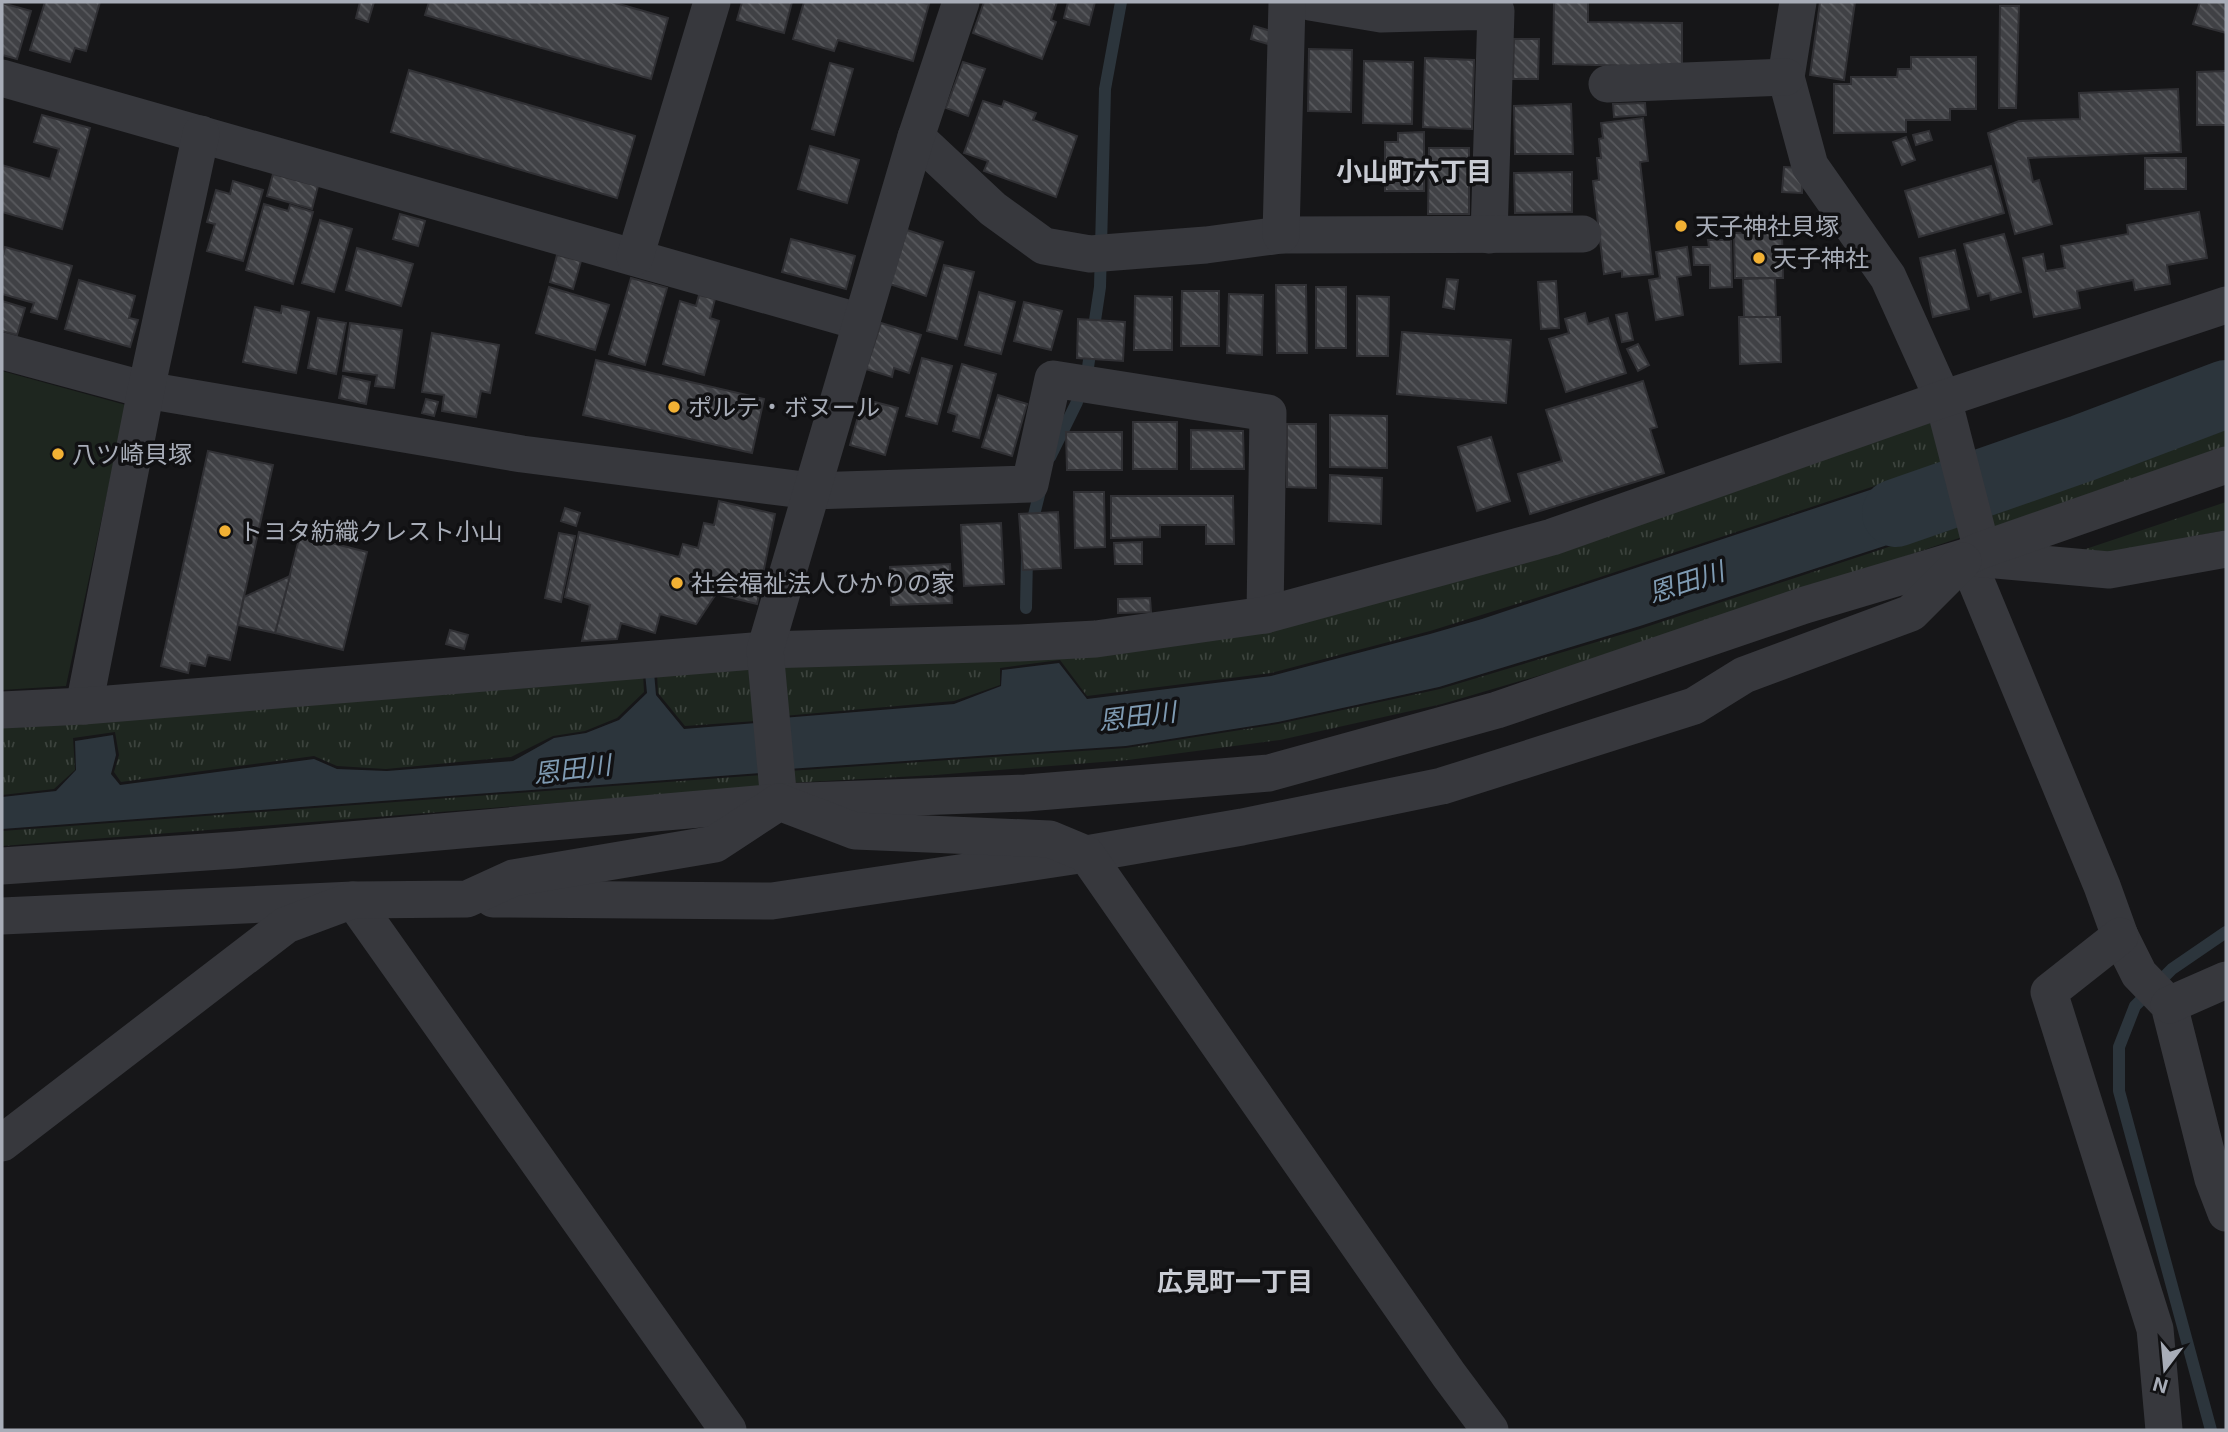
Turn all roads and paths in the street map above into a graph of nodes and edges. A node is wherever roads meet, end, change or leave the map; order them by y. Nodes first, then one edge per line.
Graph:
1 (712, 2) edge
2 (961, 2) edge
3 (1287, 2) edge
4 (1310, 2) edge
5 (1798, 2) edge
6 (1786, 77) junction
7 (2, 78) edge
8 (1607, 84) dead end
9 (201, 134) junction
10 (916, 137) junction
11 (1583, 234) dead end
12 (1281, 235) junction
13 (1489, 235) junction
14 (635, 257) junction
15 (2226, 305) edge
16 (861, 322) junction
17 (2, 351) edge
18 (146, 390) junction
19 (1943, 399) junction
20 (2226, 466) edge
21 (811, 491) junction
22 (2226, 549) edge
23 (1974, 554) junction
24 (1265, 615) junction
25 (765, 650) junction
26 (84, 705) junction
27 (2, 710) edge
28 (779, 802) junction
29 (1086, 854) junction
30 (2, 866) edge
31 (467, 899) junction
32 (353, 900) junction
33 (2, 916) edge
34 (2120, 936) junction
35 (2226, 980) edge
36 (2168, 1004) junction
37 (2, 1143) edge
38 (2226, 1213) edge
39 (728, 1430) edge
40 (1490, 1430) edge
41 (2164, 1430) edge

1 - 14 street
2 - 10 street
3 - 12 street
4 - 13 street
5 - 6 street
6 - 8 street
6 - 19 street
7 - 9 street
9 - 14 street
9 - 18 street
10 - 12 street
10 - 16 street
11 - 13 street
12 - 13 street
14 - 16 street
15 - 19 street
16 - 21 street
17 - 18 street
18 - 21 street
18 - 26 street
19 - 23 street
19 - 24 street
20 - 23 street
21 - 24 street
21 - 25 street
22 - 23 street
23 - 28 street
23 - 29 street
23 - 34 street
24 - 25 street
25 - 26 street
25 - 28 street
26 - 27 street
28 - 29 street
28 - 30 street
28 - 31 street
29 - 31 street
29 - 40 street
31 - 32 street
32 - 33 street
32 - 37 street
32 - 39 street
34 - 36 street
34 - 41 street
35 - 36 street
36 - 38 street

